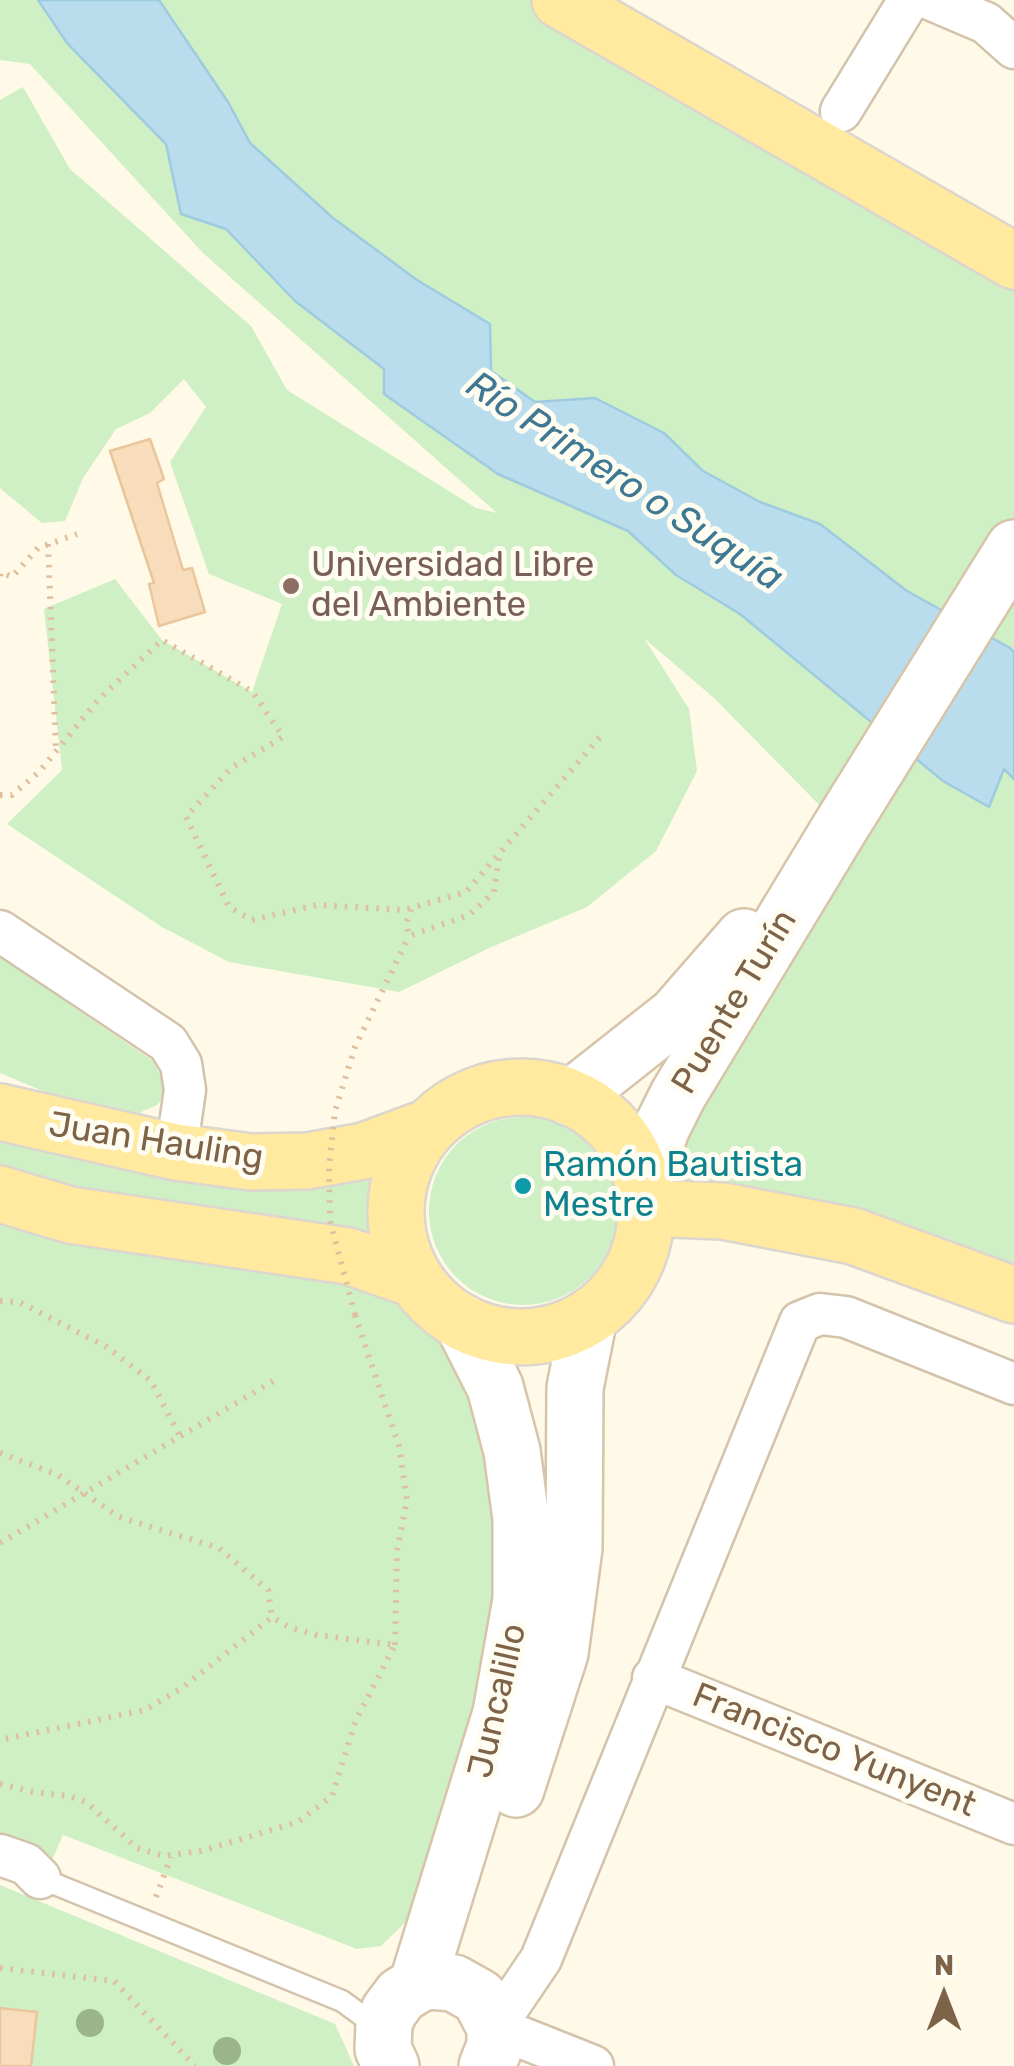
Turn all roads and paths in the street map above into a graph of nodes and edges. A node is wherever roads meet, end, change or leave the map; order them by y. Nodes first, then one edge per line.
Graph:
1 (560, 0) edge
2 (908, 0) edge
3 (932, 0) edge
4 (1014, 48) edge
5 (841, 111) dead end
6 (1014, 261) edge
7 (78, 534) dead end
8 (48, 544) junction
9 (1014, 548) edge
10 (0, 576) edge
11 (600, 737) dead end
12 (56, 751) junction
13 (0, 795) edge
14 (841, 826) junction
15 (500, 855) junction
16 (412, 908) junction
17 (0, 930) edge
18 (409, 936) junction
19 (571, 1098) junction
20 (0, 1112) edge
21 (429, 1127) junction
22 (176, 1152) junction
23 (0, 1194) edge
24 (644, 1197) junction
25 (414, 1278) junction
26 (1014, 1295) edge
27 (0, 1302) edge
28 (589, 1317) junction
29 (462, 1322) junction
30 (275, 1380) dead end
31 (1014, 1384) edge
32 (180, 1436) junction
33 (0, 1453) edge
34 (82, 1494) junction
35 (0, 1543) edge
36 (272, 1617) junction
37 (396, 1644) junction
38 (653, 1678) junction
39 (0, 1740) edge
40 (0, 1784) edge
41 (1014, 1824) edge
42 (0, 1855) edge
43 (171, 1855) junction
44 (40, 1878) joint
45 (148, 1921) junction
46 (0, 1968) edge
47 (424, 1988) junction
48 (342, 2001) junction
49 (491, 2046) edge
50 (387, 2057) edge
51 (195, 2066) edge
52 (594, 2066) edge

1 - 6 main road
2 - 5 street
3 - 4 street
7 - 8 path
8 - 10 path
8 - 12 path
9 - 14 main road, Puente Turín
11 - 15 path
12 - 13 path
12 - 16 path
14 - 19 main road, Puente Turín
14 - 24 main road, Puente Turín
15 - 16 path
15 - 18 path
16 - 18 path
17 - 22 street
18 - 37 path, bridge
19 - 21 main road
19 - 24 main road
20 - 22 main road, Juan Hauling
21 - 22 main road, Juan Hauling
21 - 25 main road
23 - 25 main road
24 - 26 main road
24 - 28 main road
25 - 29 main road
27 - 32 path
28 - 29 main road
28 - 47 main road, Juncalillo
29 - 47 main road, Juncalillo
30 - 32 path
31 - 38 street
32 - 34 path
33 - 34 path
34 - 35 path
34 - 36 path
36 - 37 path
36 - 39 path
37 - 43 path
38 - 41 street, Francisco Yunyent
38 - 49 street
40 - 43 path
42 - 44 street
43 - 45 path
44 - 45 lane
45 - 48 lane
46 - 51 path
47 - 48 lane
47 - 49 main road
47 - 50 main road, Juncalillo
48 - 50 lane
49 - 52 street

